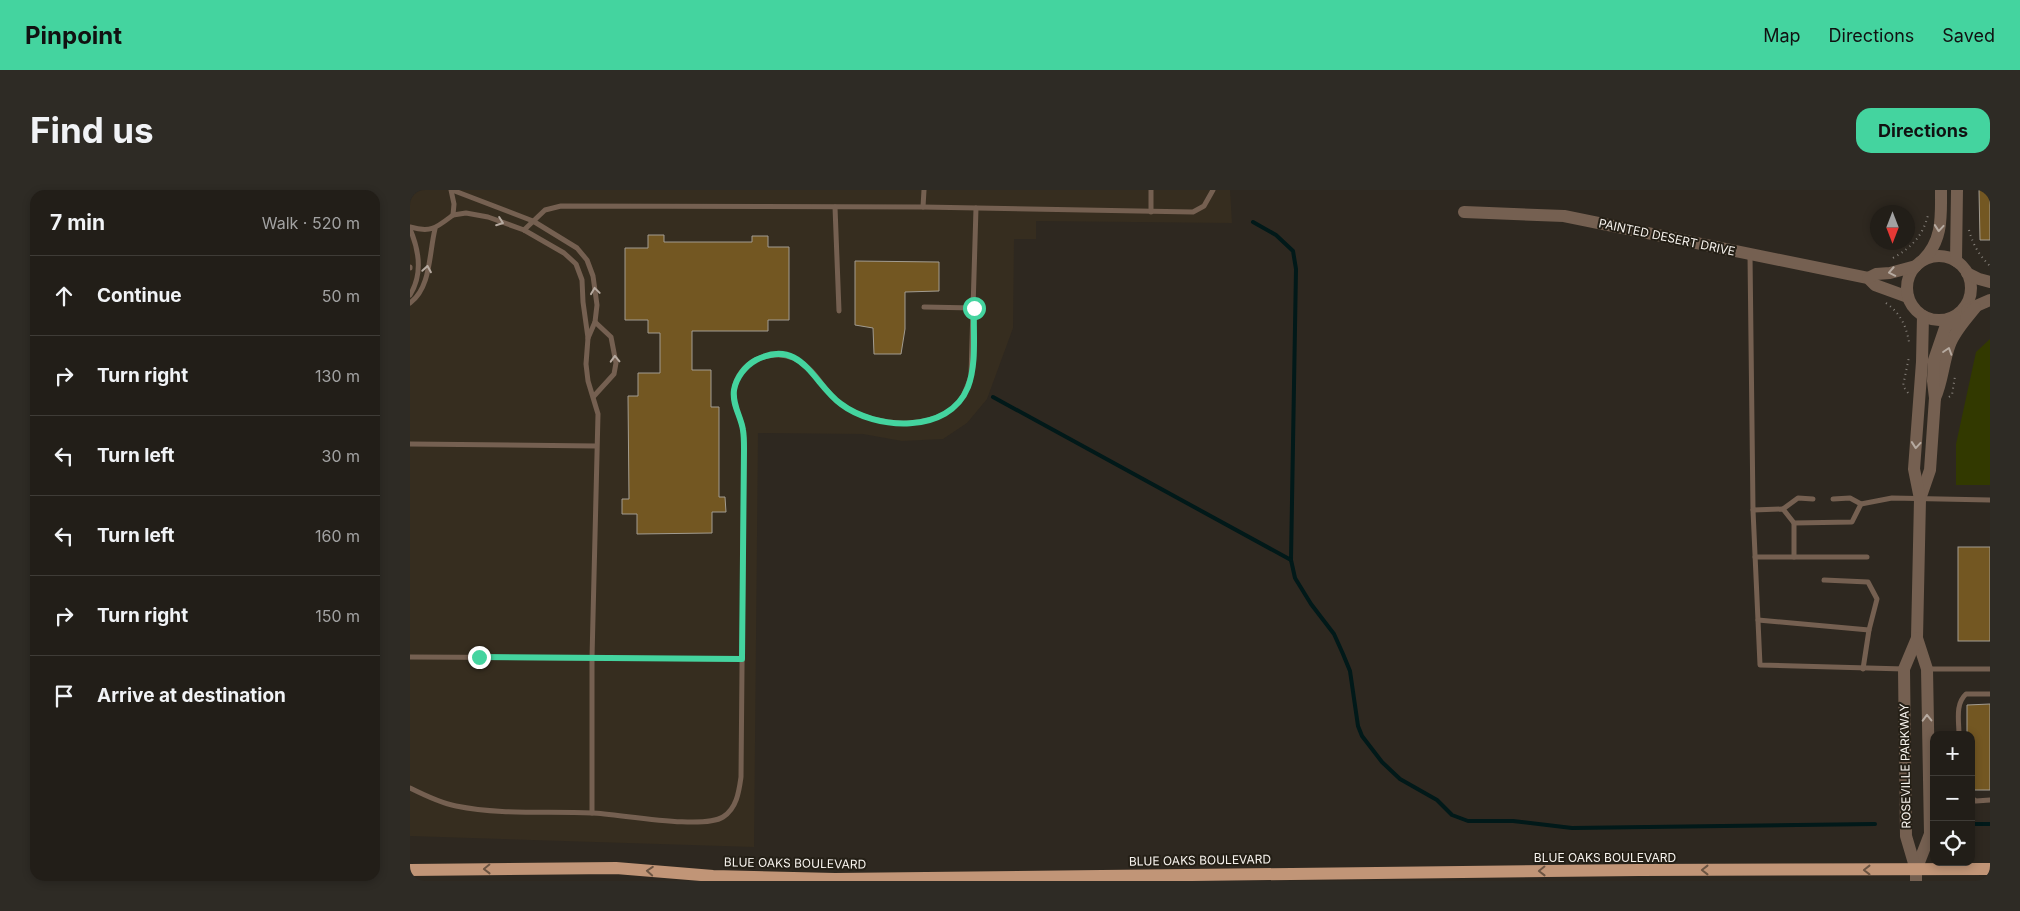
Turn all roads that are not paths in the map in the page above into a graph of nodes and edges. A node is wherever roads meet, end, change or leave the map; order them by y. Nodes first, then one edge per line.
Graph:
1 (452, 190) edge
2 (924, 190) edge
3 (1151, 190) edge
4 (1213, 190) edge
5 (1941, 190) edge
6 (1957, 190) edge
7 (835, 207) junction
8 (924, 208) junction
9 (976, 208) junction
10 (1151, 212) junction
11 (1464, 212) dead end
12 (453, 215) junction
13 (533, 221) junction
14 (410, 228) edge
15 (435, 229) junction
16 (524, 230) junction
17 (1750, 254) junction
18 (1956, 261) junction
19 (1920, 263) junction
20 (1967, 272) junction
21 (1868, 278) junction
22 (1990, 282) edge
23 (410, 295) edge
24 (1908, 297) junction
25 (1990, 300) edge
26 (410, 303) edge
27 (924, 307) dead end
28 (1975, 307) junction
29 (974, 308) junction
30 (839, 311) dead end
31 (1959, 314) junction
32 (1923, 316) junction
33 (595, 322) junction
34 (588, 338) junction
35 (594, 396) junction
36 (1935, 398) junction
37 (410, 444) edge
38 (596, 446) junction
39 (1813, 499) dead end
40 (1833, 499) dead end
41 (1920, 499) junction
42 (1990, 500) edge
43 (1861, 504) junction
44 (1783, 509) junction
45 (1753, 510) junction
46 (1794, 523) junction
47 (1755, 557) junction
48 (1794, 557) junction
49 (1867, 557) dead end
50 (1824, 580) dead end
51 (1758, 620) junction
52 (1869, 630) junction
53 (1917, 638) junction
54 (410, 657) edge
55 (592, 658) junction
56 (742, 659) junction
57 (1863, 668) junction
58 (1904, 669) junction
59 (1926, 669) junction
60 (1990, 669) edge
61 (1990, 694) edge
62 (1959, 731) edge
63 (410, 788) edge
64 (1975, 799) edge
65 (1990, 800) edge
66 (592, 813) junction
67 (1990, 869) edge
68 (410, 870) edge
69 (1916, 875) edge
70 (1433, 876) edge
71 (1414, 877) edge
72 (830, 880) edge

1 - 12 lane
1 - 13 lane
2 - 8 lane
3 - 10 lane
4 - 10 lane
5 -> 19 street
6 - 18 street
7 - 8 lane
7 - 13 lane
7 - 30 lane
8 - 9 lane
9 - 10 lane
9 - 29 lane
11 - 17 street, PAINTED DESERT DRIVE
12 - 15 lane
12 -> 16 lane
13 - 16 lane
33 -> 13 lane
14 - 15 lane
14 - 23 lane
26 -> 15 lane
16 - 34 lane
17 - 21 street, PAINTED DESERT DRIVE
17 - 45 lane
18 - 19 street
18 - 20 street
19 -> 21 street, PAINTED DESERT DRIVE
19 - 24 street
20 - 22 street
20 - 31 street
21 - 24 street, PAINTED DESERT DRIVE
24 - 32 street
25 - 28 street
27 - 29 lane
28 - 31 street
36 -> 28 street
29 - 56 lane
31 - 32 street
31 - 36 street, ROSEVILLE PARKWAY
32 -> 41 street, ROSEVILLE PARKWAY
33 - 34 lane
35 -> 33 lane
34 - 35 lane
35 - 38 lane
36 - 41 street, ROSEVILLE PARKWAY
37 - 38 lane
38 - 55 lane
39 - 44 lane
40 - 43 lane
41 - 42 lane
41 - 43 lane
41 - 53 street, ROSEVILLE PARKWAY
43 - 46 lane
44 - 45 lane
44 - 46 lane
45 - 47 lane
46 - 48 lane
47 - 48 lane
47 - 51 lane
48 - 49 lane
50 - 52 lane
51 - 52 lane
51 - 57 lane
52 - 57 lane
53 - 58 street, ROSEVILLE PARKWAY
53 - 59 street, ROSEVILLE PARKWAY
54 - 55 lane
55 - 56 lane
55 - 66 lane
56 - 66 lane
57 - 58 lane
58 - 69 street, ROSEVILLE PARKWAY
59 - 60 lane
69 -> 59 street, ROSEVILLE PARKWAY
61 - 62 lane
63 - 66 lane
64 - 65 lane
67 - 69 main road, BLUE OAKS BOULEVARD
72 -> 68 main road, BLUE OAKS BOULEVARD
69 -> 70 main road, BLUE OAKS BOULEVARD
70 - 71 main road, BLUE OAKS BOULEVARD
71 - 72 main road, BLUE OAKS BOULEVARD

